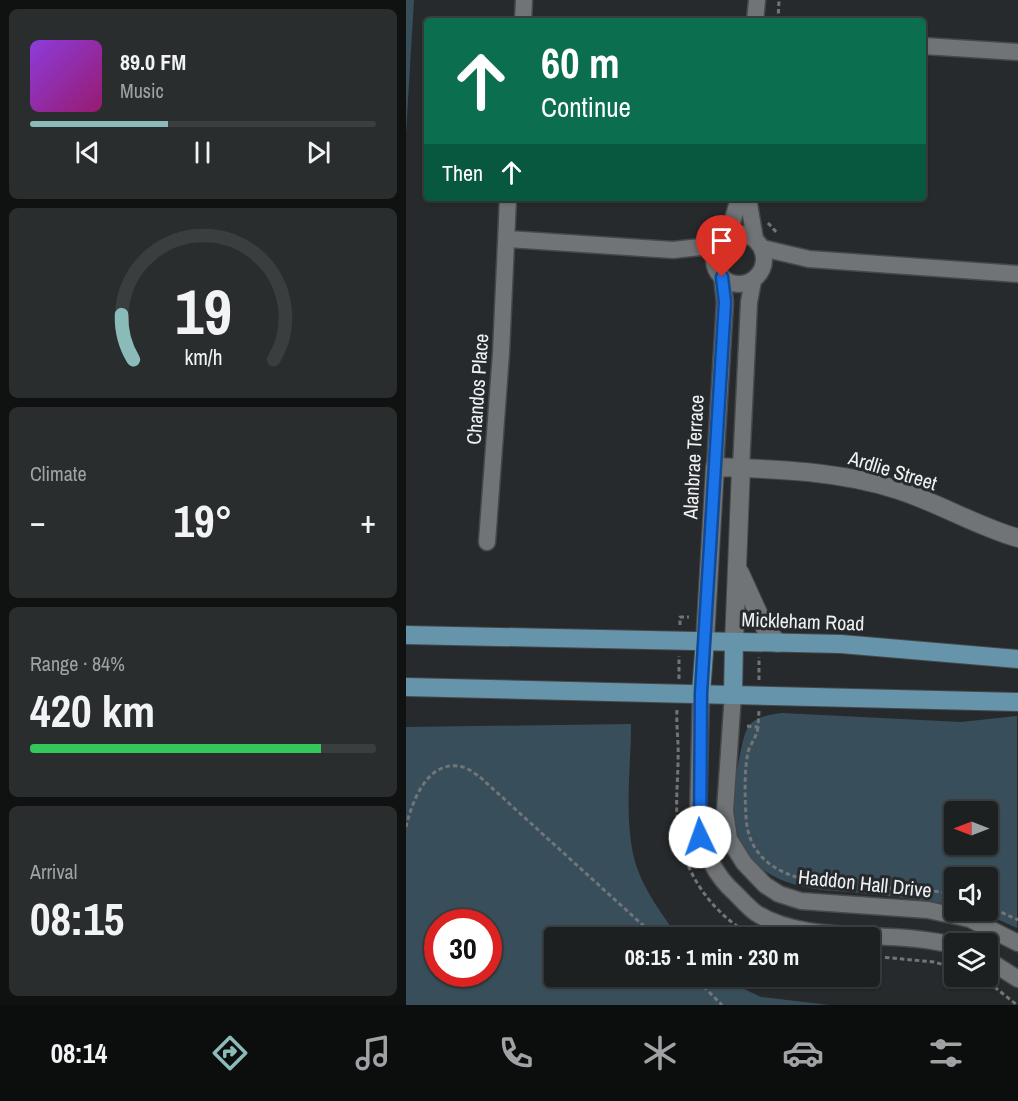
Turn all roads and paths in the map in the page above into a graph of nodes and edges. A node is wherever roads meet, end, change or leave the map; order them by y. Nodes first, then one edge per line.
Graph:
1 (524, 0) edge
2 (757, 0) edge
3 (779, 0) edge
4 (523, 18) edge
5 (755, 18) edge
6 (778, 18) edge
7 (926, 46) edge
8 (1018, 52) edge
9 (508, 201) edge
10 (738, 201) edge
11 (749, 201) edge
12 (765, 216) dead end
13 (507, 239) junction
14 (723, 241) junction
15 (784, 241) dead end
16 (758, 243) junction
17 (673, 250) junction
18 (809, 259) junction
19 (718, 271) junction
20 (758, 274) junction
21 (1018, 274) edge
22 (715, 467) junction
23 (741, 468) junction
24 (1018, 538) edge
25 (487, 542) dead end
26 (738, 565) junction
27 (406, 635) edge
28 (705, 640) junction
29 (734, 642) junction
30 (778, 643) junction
31 (1018, 659) edge
32 (406, 687) edge
33 (701, 693) junction
34 (733, 694) junction
35 (1018, 702) edge
36 (758, 727) dead end
37 (406, 827) edge
38 (944, 894) edge
39 (998, 911) edge
40 (1018, 921) edge
41 (645, 927) edge
42 (944, 943) edge
43 (1018, 943) edge
44 (880, 957) edge
45 (944, 965) edge
46 (998, 966) edge
47 (1018, 979) edge
48 (704, 987) edge
49 (994, 987) edge
50 (722, 1005) edge
51 (1017, 1005) edge

1 - 4 street
2 - 5 street
3 - 6 path
7 - 8 street
9 - 13 street, Chandos Place
10 - 14 street
11 - 16 street
12 - 15 path
13 - 17 street
13 - 25 street, Chandos Place
14 - 16 street
14 - 17 street
14 - 19 street
16 - 18 street
16 - 20 street
17 - 19 street
18 - 20 street
18 - 21 street
19 - 20 street
19 - 22 street, Alanbrae Terrace
20 - 23 street
22 - 23 street, Ardlie Street
22 - 28 street, Alanbrae Terrace
23 - 24 street, Ardlie Street
23 - 26 street
26 - 29 street
26 - 30 street
27 - 28 main road, Mickleham Road
28 - 29 main road, Mickleham Road
28 - 33 main road
29 - 30 main road, Mickleham Road
29 - 34 main road
30 - 31 main road, Mickleham Road
32 - 33 main road
33 - 34 main road
33 - 42 street
34 - 35 main road
34 - 43 street, Haddon Hall Drive
36 - 38 path
37 - 41 path
39 - 40 path
44 - 45 path
46 - 47 street
48 - 50 path
49 - 51 path

